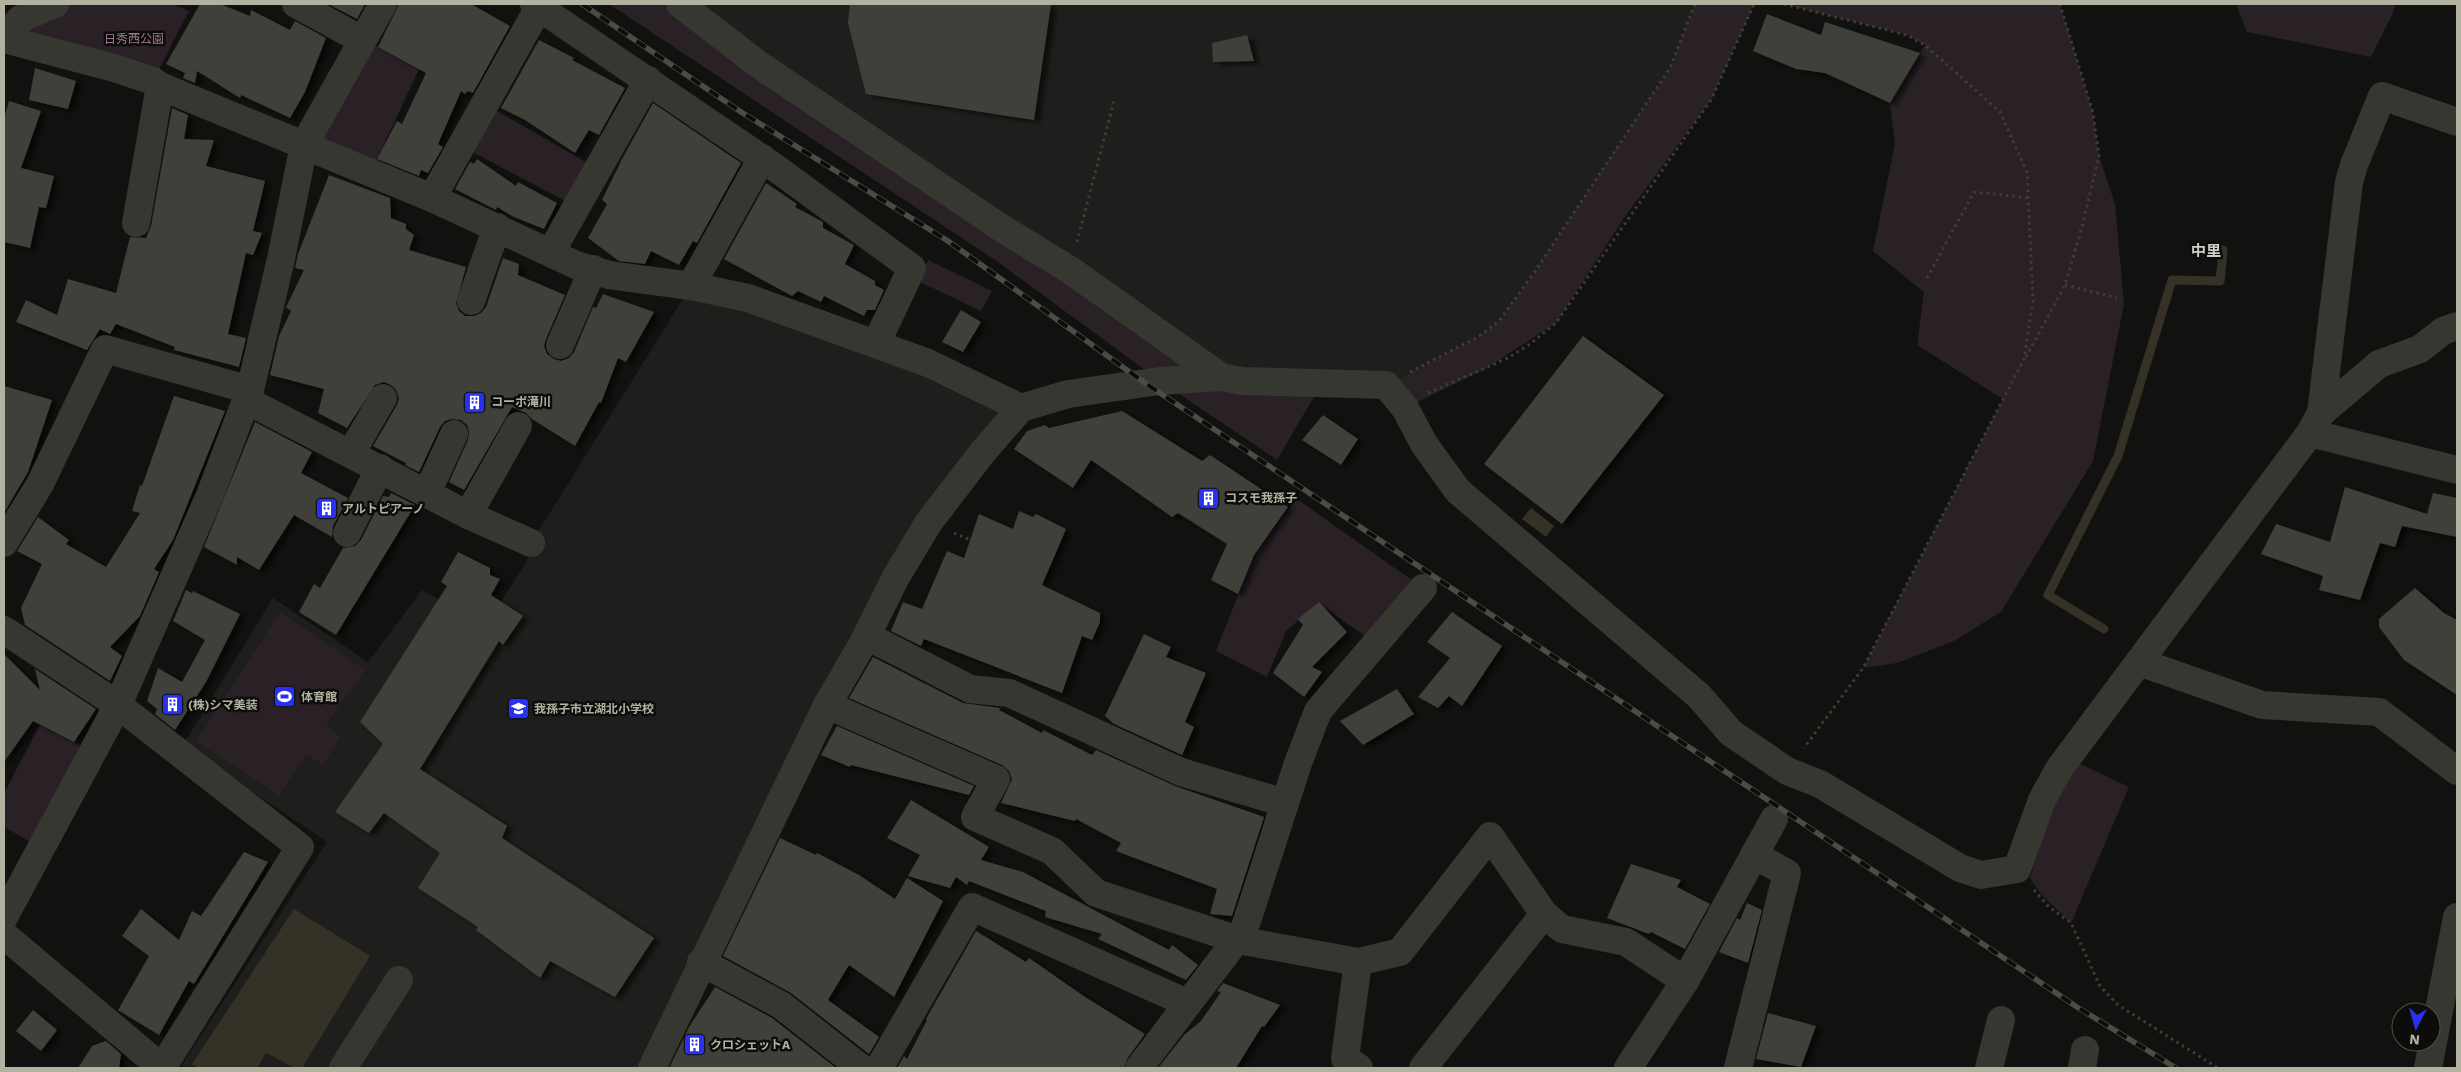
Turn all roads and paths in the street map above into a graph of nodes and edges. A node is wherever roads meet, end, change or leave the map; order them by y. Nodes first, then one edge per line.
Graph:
1 (54, 4) edge
2 (296, 4) edge
3 (383, 4) edge
4 (680, 4) edge
5 (1695, 4) edge
6 (1754, 4) edge
7 (1784, 4) edge
8 (2060, 4) edge
9 (536, 6) edge
10 (4, 39) edge
11 (362, 40) junction
12 (648, 80) junction
13 (160, 86) junction
14 (1114, 101) dead end
15 (2457, 122) edge
16 (304, 145) junction
17 (762, 158) junction
18 (432, 198) junction
19 (2029, 198) junction
20 (136, 223) dead end
21 (497, 227) junction
22 (552, 252) junction
23 (592, 270) junction
24 (1070, 270) junction
25 (1927, 278) dead end
26 (2065, 284) junction
27 (691, 286) junction
28 (2117, 298) dead end
29 (471, 301) dead end
30 (2457, 326) edge
31 (876, 344) junction
32 (560, 345) dead end
33 (2024, 359) junction
34 (1221, 377) junction
35 (1386, 385) junction
36 (248, 395) junction
37 (383, 398) dead end
38 (1021, 408) junction
39 (1405, 408) junction
40 (2316, 423) junction
41 (518, 426) dead end
42 (454, 434) dead end
43 (351, 453) junction
44 (380, 468) junction
45 (2457, 470) edge
46 (427, 493) junction
47 (468, 515) junction
48 (928, 522) junction
49 (347, 533) dead end
50 (4, 543) edge
51 (531, 543) dead end
52 (1045, 573) dead end
53 (1423, 588) dead end
54 (4, 630) edge
55 (867, 636) junction
56 (2138, 662) junction
57 (827, 705) junction
58 (118, 706) junction
59 (1787, 771) junction
60 (2457, 771) edge
61 (1284, 803) junction
62 (1774, 819) dead end
63 (1754, 855) junction
64 (2017, 869) junction
65 (1544, 914) junction
66 (4, 917) edge
67 (2457, 917) edge
68 (4, 935) edge
69 (1238, 940) junction
70 (701, 962) junction
71 (1358, 962) junction
72 (399, 980) dead end
73 (1685, 981) junction
74 (1187, 1004) junction
75 (2000, 1020) dead end
76 (156, 1066) edge
77 (343, 1068) edge
78 (652, 1068) edge
79 (861, 1068) edge
80 (879, 1068) edge
81 (1139, 1068) edge
82 (1360, 1068) edge
83 (1423, 1068) edge
84 (1628, 1068) edge
85 (1738, 1068) edge
86 (1989, 1068) edge
87 (2218, 1068) edge
88 (2428, 1068) edge

1 - 10 street
2 - 11 street
3 - 11 street
4 - 24 street
5 - 35 path
6 - 39 path
7 - 19 path
8 - 26 path
9 - 12 street
9 - 18 street
10 - 13 street
11 - 16 street
12 - 17 street
12 - 22 street
13 - 16 street
13 - 20 street
14 - 24 path
15 - 40 street
16 - 18 street
16 - 36 street
17 - 27 street
17 - 31 street
18 - 21 street
19 - 25 path
19 - 33 path
21 - 22 street
21 - 29 street
22 - 23 street
23 - 27 street
23 - 32 street
24 - 34 street
26 - 28 path
26 - 33 path
27 - 31 street
30 - 40 street
31 - 38 street
33 - 59 path
34 - 35 street
34 - 38 street
35 - 39 street
36 - 43 street
36 - 50 street
36 - 58 street
37 - 43 street
38 - 48 street
39 - 59 street
40 - 45 street
40 - 56 street
41 - 47 street
42 - 46 street
43 - 44 street
44 - 46 street
44 - 49 street
46 - 47 street
47 - 51 street
48 - 52 path
48 - 55 street
53 - 61 street
54 - 58 street
55 - 57 street
55 - 61 street
56 - 60 street
56 - 64 street
57 - 69 street
57 - 70 street
58 - 66 street
58 - 76 street
59 - 64 street
61 - 69 street
62 - 63 street
63 - 73 street
63 - 85 street
64 - 87 path
65 - 71 street
65 - 73 street
65 - 83 street
67 - 88 street
68 - 76 street
69 - 71 street
69 - 74 street
70 - 78 street
70 - 79 street
71 - 82 street
72 - 77 street
73 - 84 street
74 - 80 street
74 - 81 street
75 - 86 street

